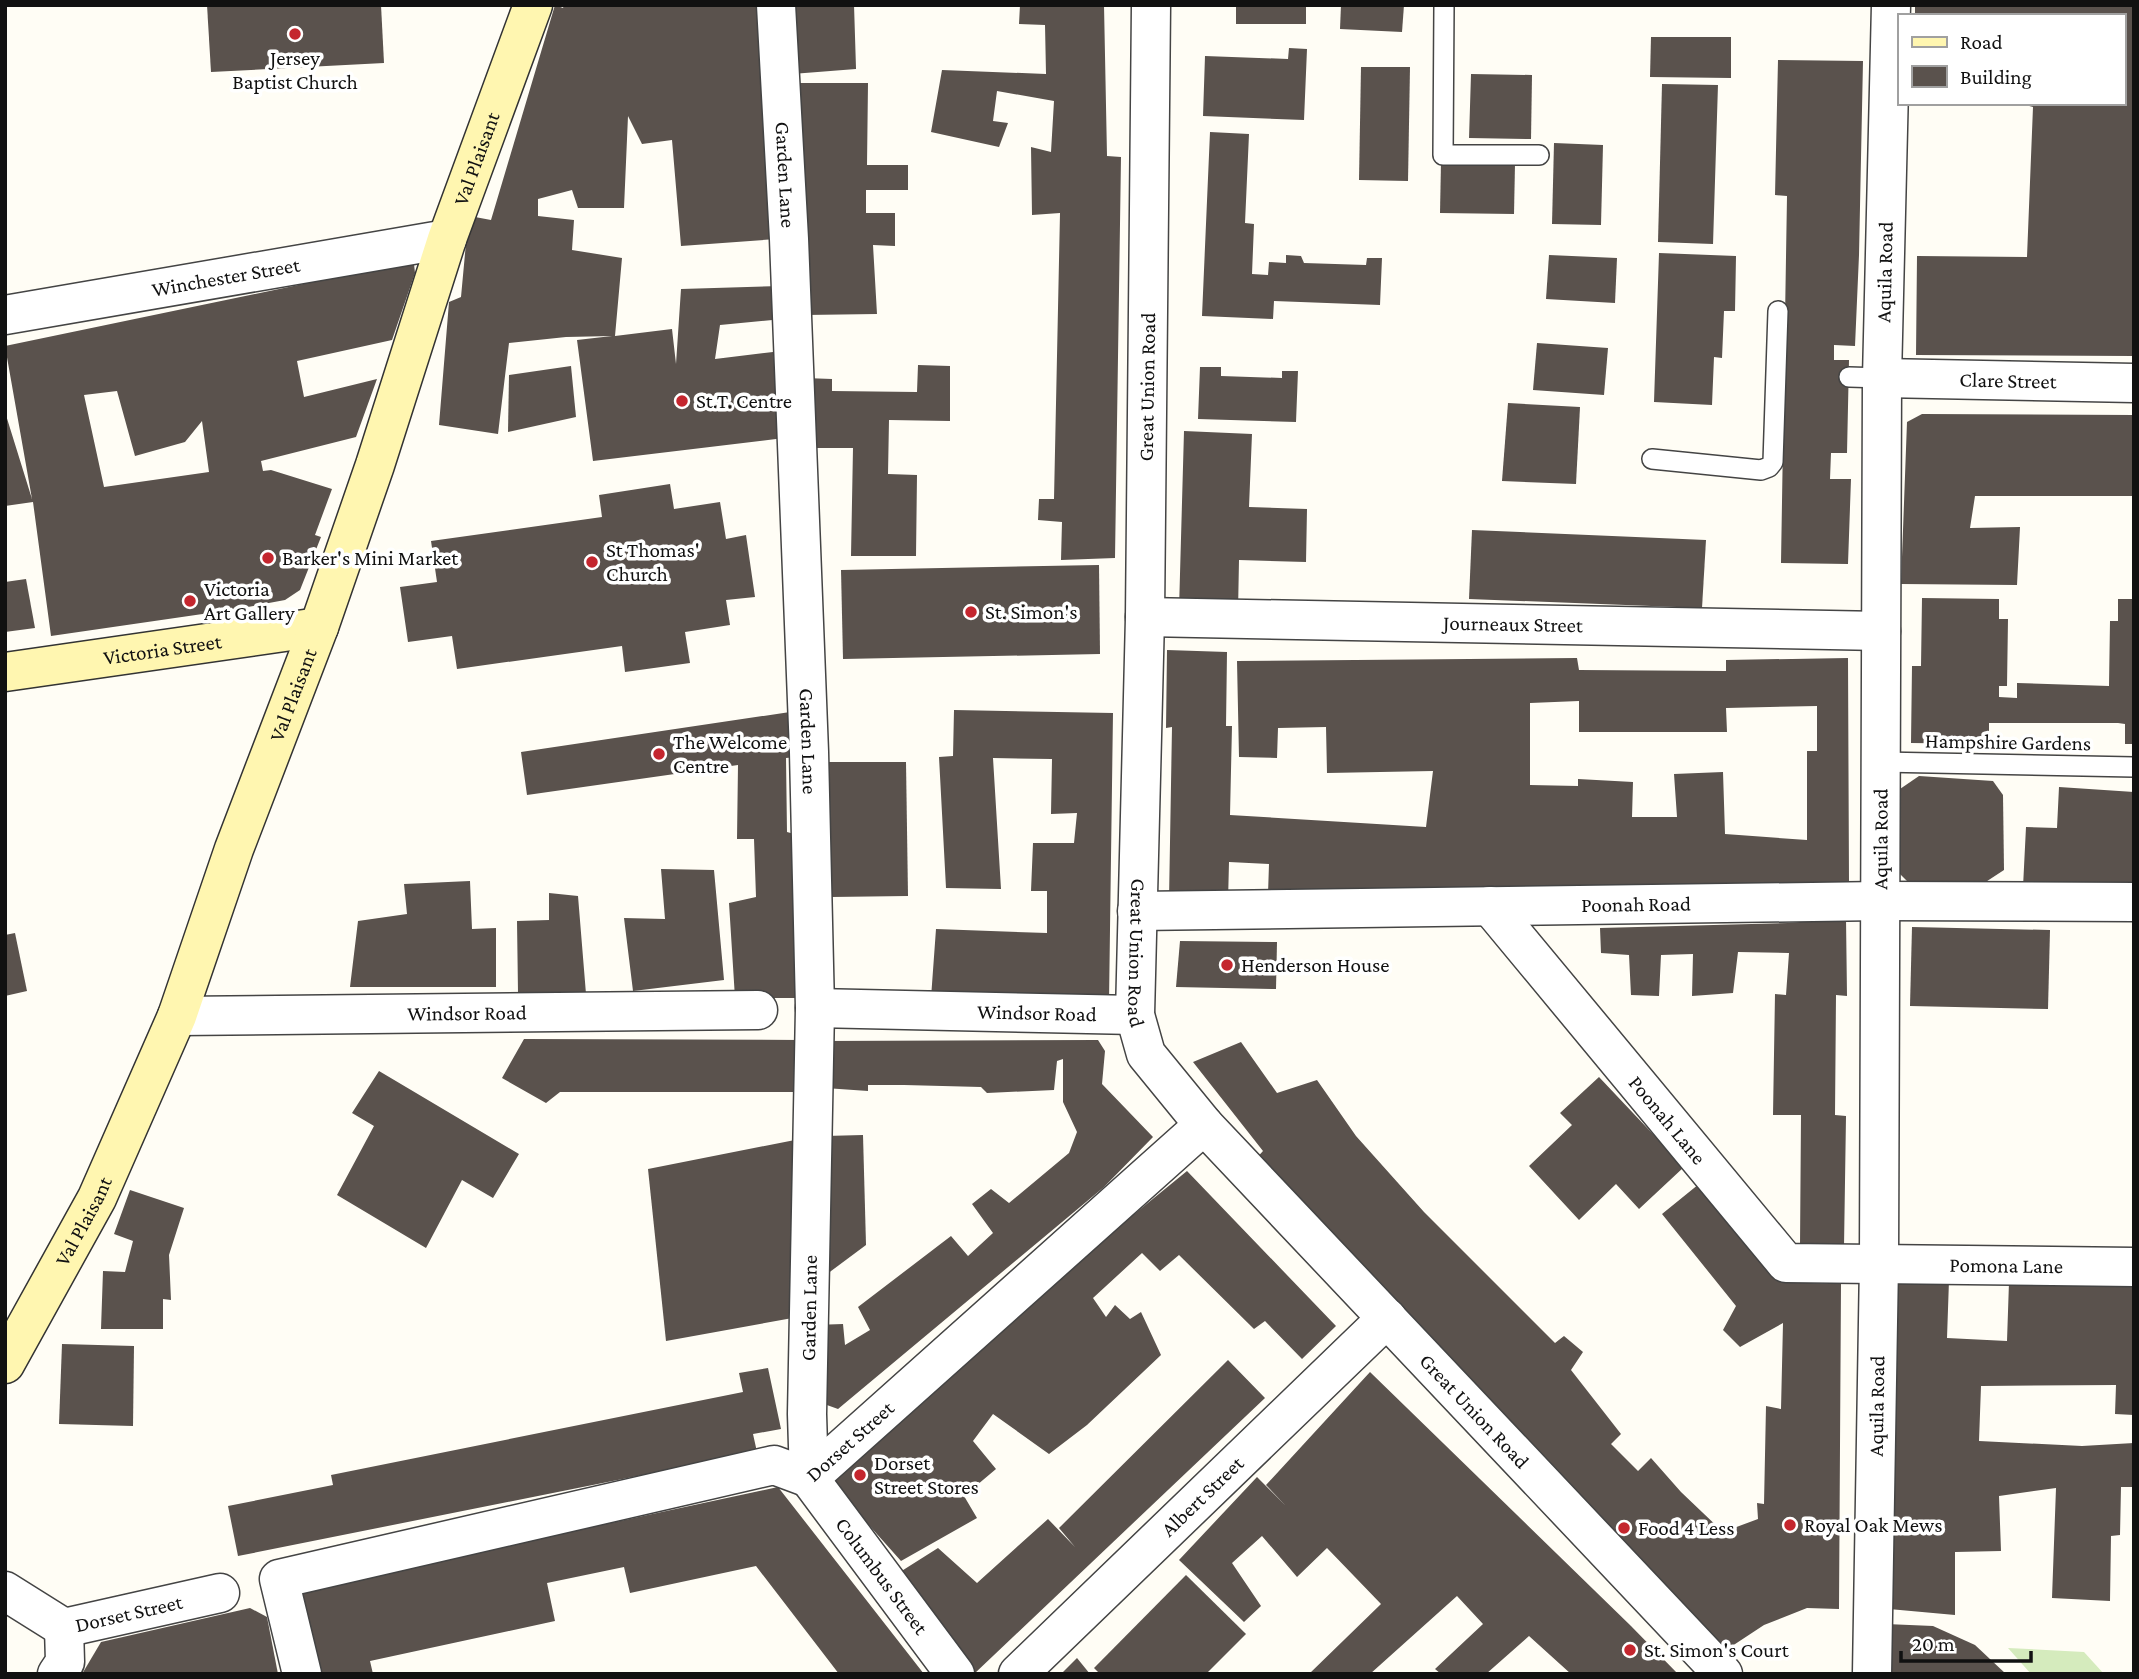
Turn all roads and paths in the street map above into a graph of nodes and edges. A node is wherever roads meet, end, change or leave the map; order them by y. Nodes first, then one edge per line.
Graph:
1 (533, 5) edge
2 (776, 5) edge
3 (1151, 5) edge
4 (1444, 5) edge
5 (1891, 5) edge
6 (1539, 155) dead end
7 (447, 239) junction
8 (1778, 311) dead end
9 (5, 314) edge
10 (1866, 377) junction
11 (2134, 383) edge
12 (1651, 459) dead end
13 (1145, 617) junction
14 (319, 627) junction
15 (1881, 631) junction
16 (5, 672) edge
17 (1881, 762) junction
18 (2134, 767) edge
19 (1881, 901) junction
20 (2134, 902) edge
21 (1490, 906) junction
22 (1138, 911) junction
23 (815, 1008) junction
24 (758, 1010) dead end
25 (1135, 1015) junction
26 (177, 1016) junction
27 (1204, 1125) junction
28 (1879, 1263) junction
29 (2134, 1267) edge
30 (1387, 1318) junction
31 (5, 1364) edge
32 (808, 1478) junction
33 (5, 1591) edge
34 (220, 1593) dead end
35 (64, 1628) junction
36 (57, 1674) edge
37 (302, 1674) edge
38 (954, 1674) edge
39 (1018, 1674) edge
40 (1723, 1674) edge
41 (1872, 1674) edge

1 - 7 main road, Val Plaisant
2 - 23 street, Garden Lane
3 - 13 street, Great Union Road
4 - 6 lane
5 - 10 street, Aquila Road
7 - 9 street, Winchester Street
7 - 14 main road, Val Plaisant
8 - 12 lane
10 - 11 street, Clare Street
10 - 15 street, Aquila Road
13 - 15 street, Journeaux Street
13 - 22 street, Great Union Road
14 - 16 main road, Victoria Street
14 - 26 main road, Val Plaisant
15 - 17 street, Aquila Road
17 - 18 lane, Hampshire Gardens
17 - 19 street, Aquila Road
19 - 20 street, Poonah Road
19 - 21 street, Poonah Road
19 - 28 street, Aquila Road
21 - 22 street, Poonah Road
21 - 28 street, Poonah Lane
22 - 25 street, Great Union Road
23 - 25 street, Windsor Road
23 - 32 street, Garden Lane
24 - 26 street, Windsor Road
25 - 27 street, Great Union Road
26 - 31 main road, Val Plaisant
27 - 30 street, Great Union Road
27 - 32 street, Dorset Street
28 - 29 street, Pomona Lane
28 - 41 street, Aquila Road
30 - 39 street, Albert Street
30 - 40 street, Great Union Road
32 - 37 street, Dorset Street
32 - 38 street, Columbus Street
33 - 35 street, Dorset Street
34 - 35 street, Dorset Street
35 - 36 street

